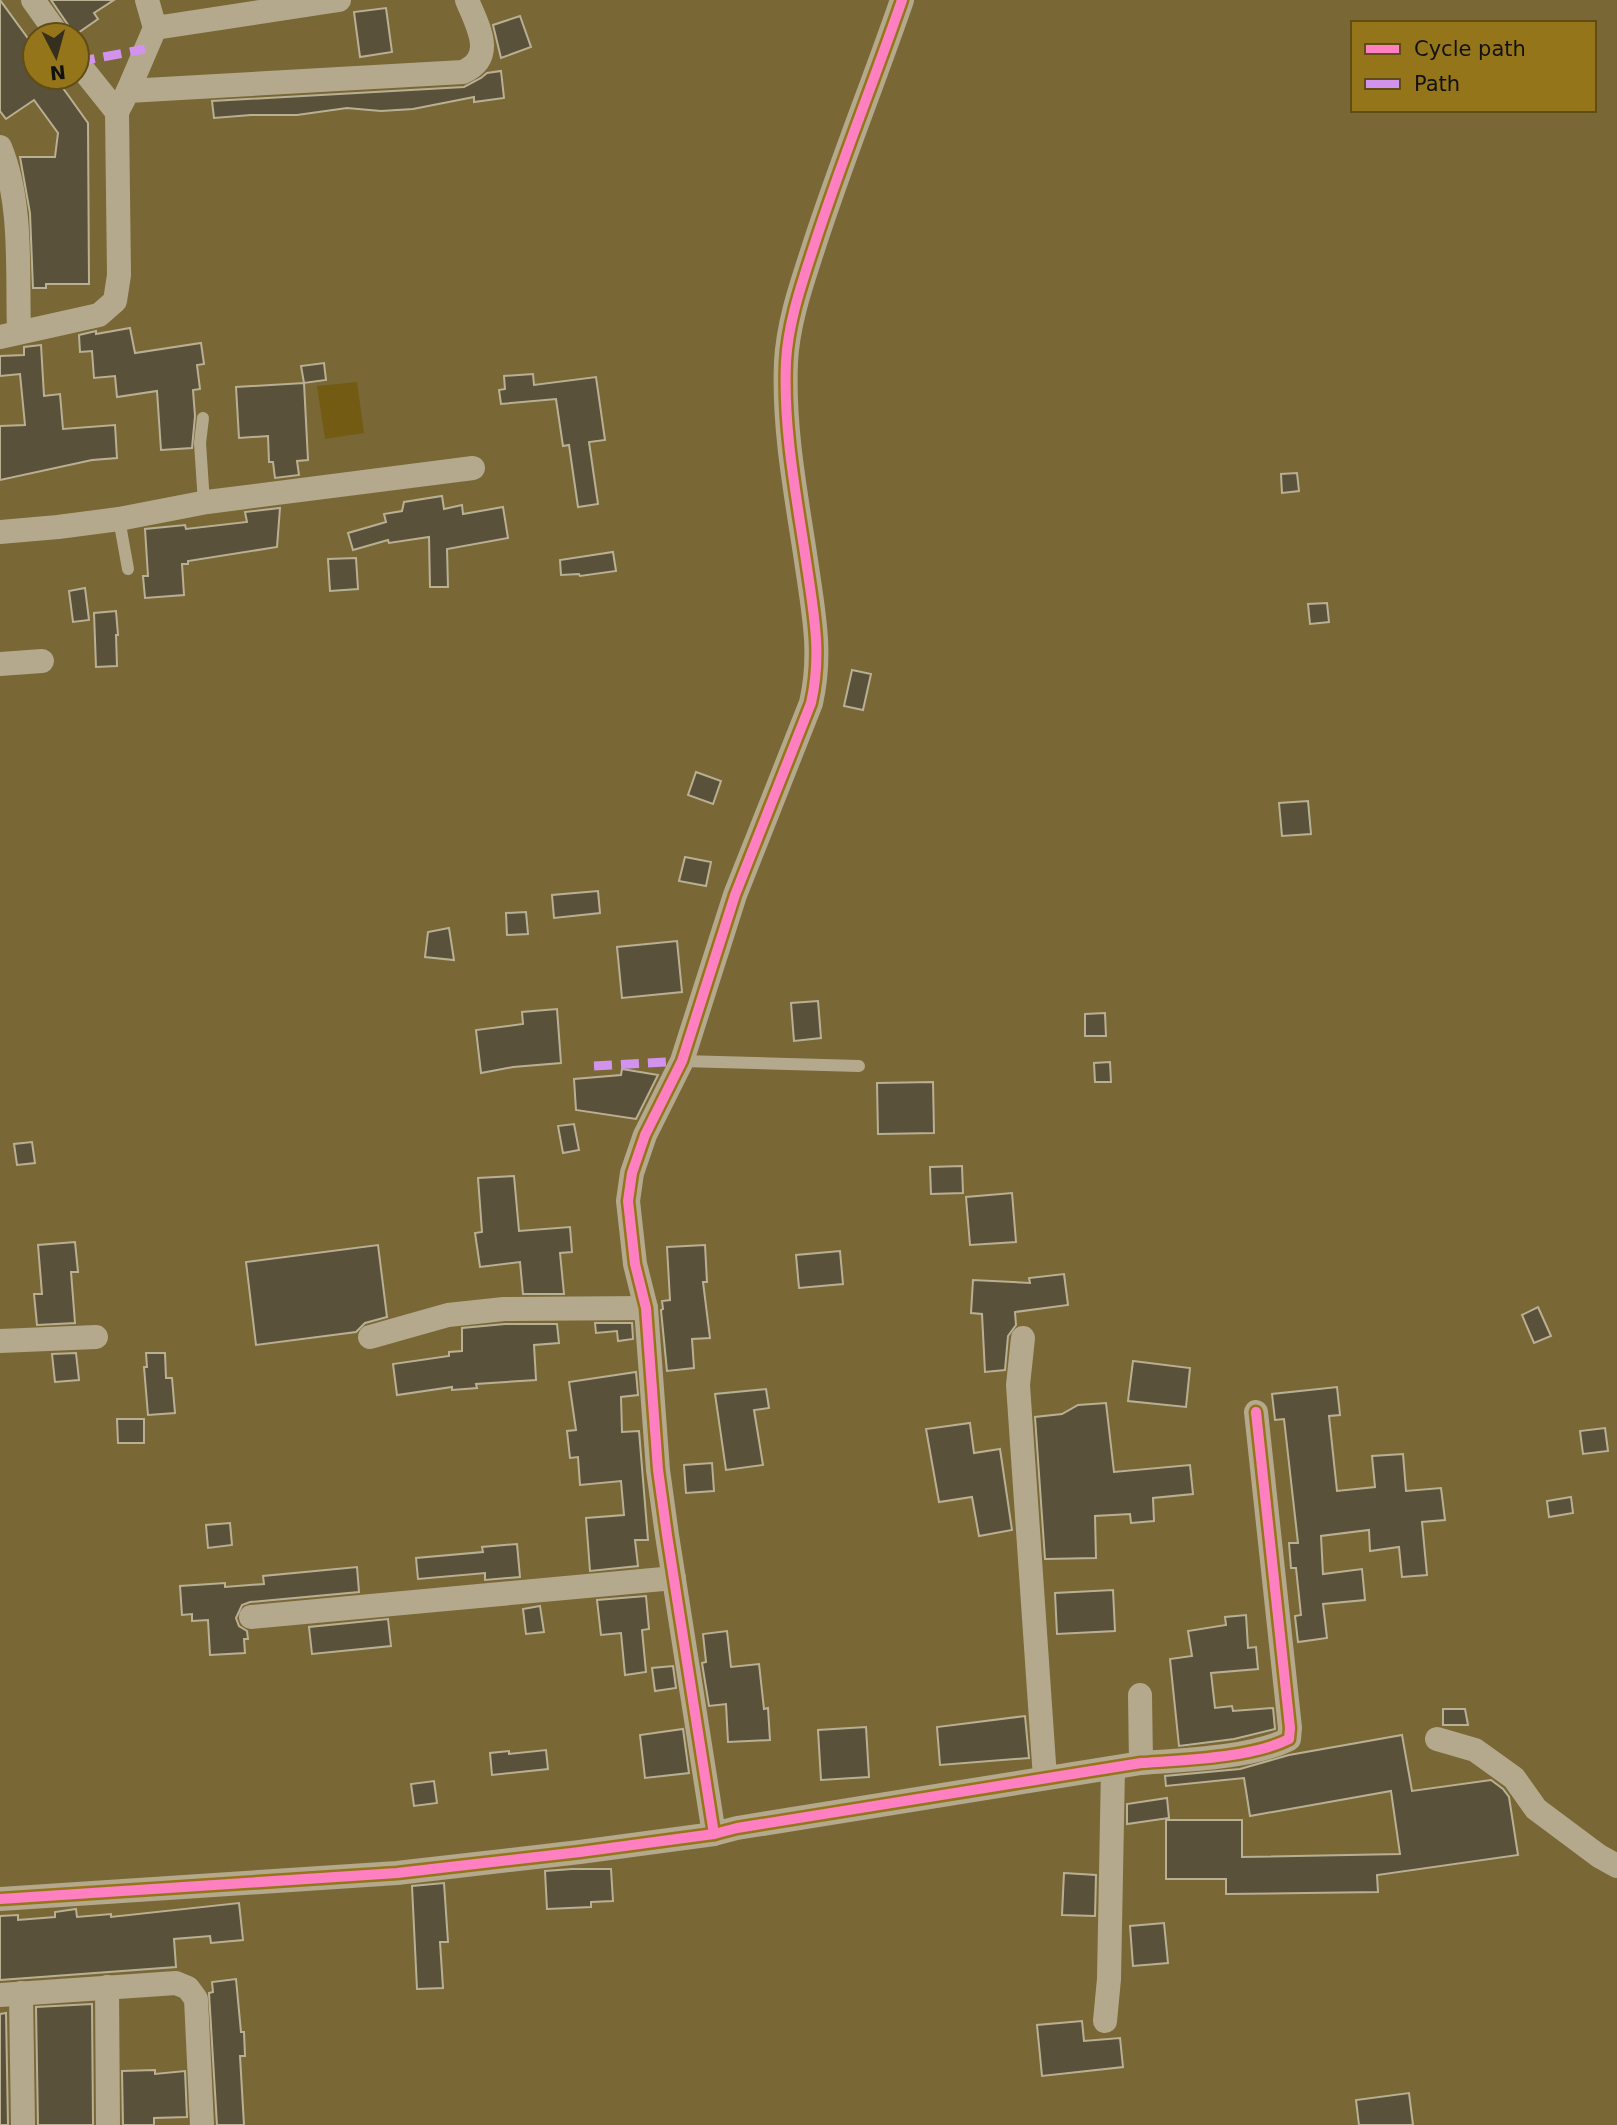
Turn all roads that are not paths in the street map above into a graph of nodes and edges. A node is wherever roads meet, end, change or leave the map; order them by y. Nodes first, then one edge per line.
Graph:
1 (33, 0) edge
2 (147, 0) edge
3 (338, 0) edge
4 (467, 0) edge
5 (902, 0) edge
6 (48, 21) edge
7 (155, 28) junction
8 (91, 74) edge
9 (123, 102) junction
10 (0, 147) edge
11 (8, 222) edge
12 (9, 334) edge
13 (203, 418) dead end
14 (473, 468) dead end
15 (204, 503) junction
16 (119, 519) junction
17 (0, 532) edge
18 (128, 569) dead end
19 (42, 661) dead end
20 (0, 664) edge
21 (682, 1060) junction
22 (859, 1066) dead end
23 (646, 1308) junction
24 (96, 1337) dead end
25 (370, 1337) dead end
26 (1023, 1338) dead end
27 (0, 1341) edge
28 (1256, 1412) dead end
29 (674, 1578) junction
30 (251, 1617) dead end
31 (1140, 1695) dead end
32 (1437, 1739) dead end
33 (1141, 1763) junction
34 (1112, 1768) junction
35 (1045, 1778) junction
36 (714, 1834) junction
37 (1617, 1866) edge
38 (0, 1899) edge
39 (107, 1987) junction
40 (11, 1994) edge
41 (1105, 2021) dead end
42 (23, 2125) edge
43 (108, 2125) edge
44 (202, 2125) edge

1 - 6 street
2 - 7 street
3 - 7 street
4 - 9 street
5 - 21 street
7 - 9 street
8 - 9 street
9 - 12 street
10 - 11 street
11 - 12 street
13 - 15 lane
14 - 15 street
15 - 16 street
16 - 17 street
16 - 18 lane
19 - 20 street
21 - 22 lane
21 - 23 street
23 - 25 street
23 - 29 street
24 - 27 street
26 - 35 street
28 - 33 street
29 - 30 street
29 - 36 street
31 - 33 street
32 - 37 street
33 - 34 street
34 - 35 street
34 - 41 street
35 - 36 street
36 - 38 street
39 - 40 street
39 - 43 street
39 - 44 street
40 - 42 street

